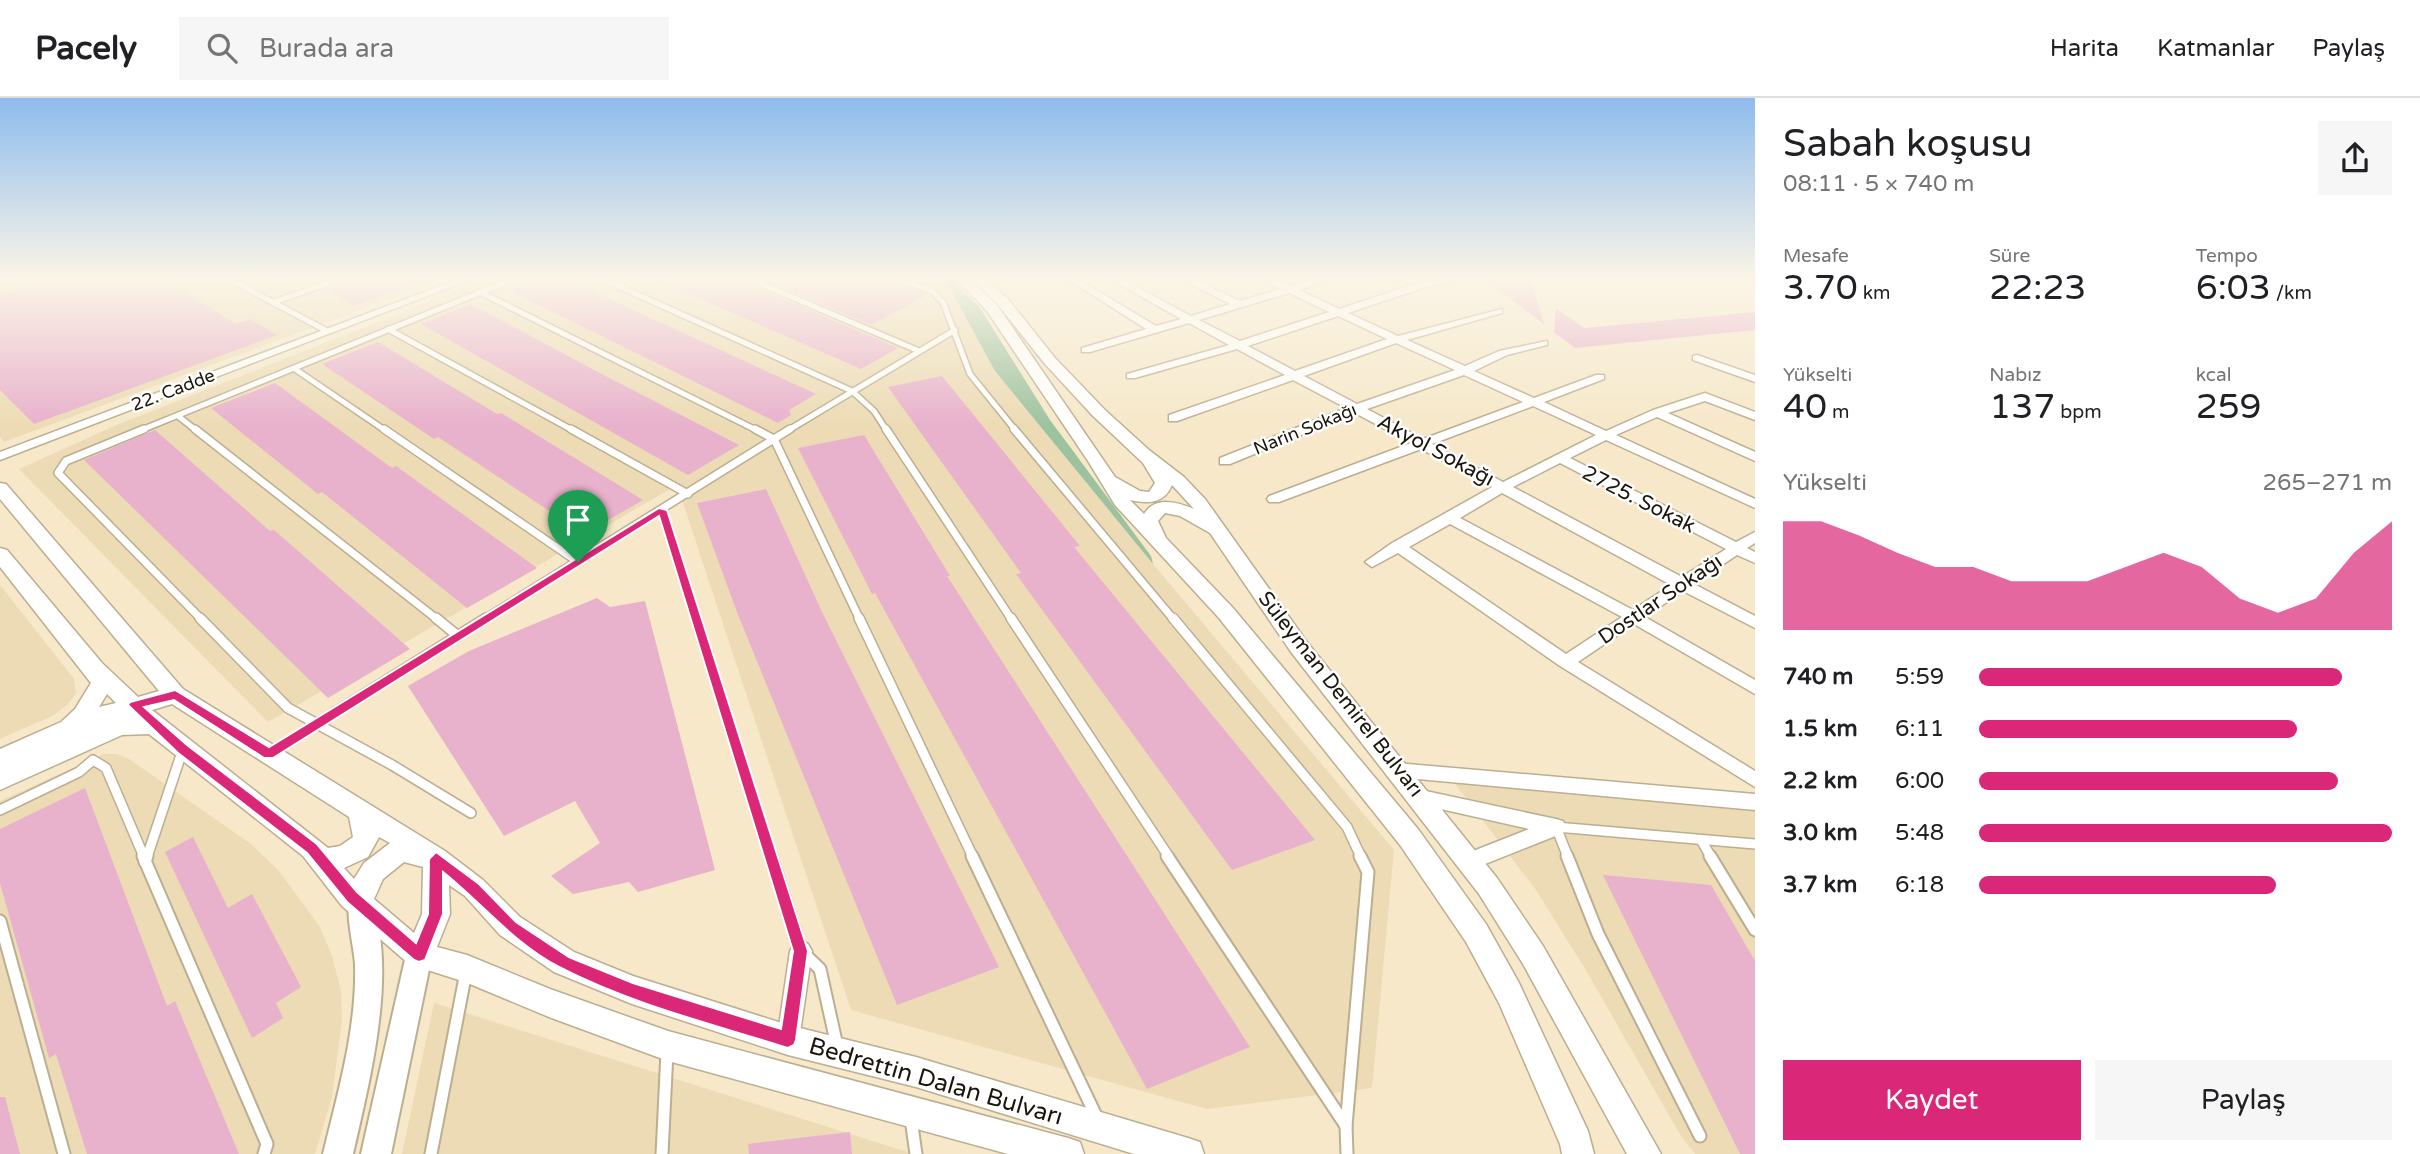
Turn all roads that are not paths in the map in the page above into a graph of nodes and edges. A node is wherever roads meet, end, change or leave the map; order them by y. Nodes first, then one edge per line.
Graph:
1 (324, 329) edge
2 (332, 329) edge
3 (388, 329) joint
4 (555, 329) edge
5 (715, 329) edge
6 (868, 329) edge
7 (1006, 329) edge
8 (1025, 329) edge
9 (1210, 329) edge
10 (1285, 329) edge
11 (1377, 329) edge
12 (1433, 329) edge
13 (955, 330) joint
14 (1155, 330) edge
15 (327, 331) junction
16 (1398, 339) junction
17 (1543, 343) dead end
18 (1240, 345) junction
19 (1086, 350) dead end
20 (919, 351) junction
21 (1697, 358) dead end
22 (295, 369) junction
23 (1466, 370) junction
24 (1294, 374) junction
25 (1131, 376) dead end
26 (1600, 377) dead end
27 (1755, 379) edge
28 (852, 391) junction
29 (1532, 401) junction
30 (1358, 408) junction
31 (1657, 412) junction
32 (178, 416) junction
33 (1755, 416) edge
34 (1173, 418) dead end
35 (1606, 435) junction
36 (774, 439) junction
37 (1424, 444) junction
38 (1143, 454) junction
39 (0, 456) edge
40 (1755, 457) edge
41 (1559, 458) junction
42 (1097, 461) junction
43 (1225, 461) dead end
44 (1503, 487) junction
45 (0, 488) edge
46 (688, 494) junction
47 (1274, 499) dead end
48 (1755, 504) edge
49 (662, 510) junction
50 (1448, 517) junction
51 (1755, 536) edge
52 (1227, 542) junction
53 (1397, 546) junction
54 (1736, 549) junction
55 (1170, 551) junction
56 (0, 554) edge
57 (1755, 558) edge
58 (578, 562) junction
59 (1372, 562) dead end
60 (1683, 584) junction
61 (1634, 617) junction
62 (1755, 623) edge
63 (458, 636) junction
64 (1566, 662) junction
65 (94, 669) junction
66 (1755, 688) edge
67 (175, 695) junction
68 (134, 705) junction
69 (316, 724) junction
70 (154, 725) junction
71 (66, 729) junction
72 (183, 749) junction
73 (269, 754) junction
74 (0, 760) edge
75 (1396, 770) junction
76 (0, 780) edge
77 (1755, 780) edge
78 (1421, 798) junction
79 (1755, 802) edge
80 (0, 810) edge
81 (358, 810) junction
82 (471, 813) dead end
83 (1556, 827) junction
84 (1701, 840) junction
85 (1755, 844) edge
86 (321, 859) junction
87 (436, 859) junction
88 (1470, 861) junction
89 (145, 862) junction
90 (359, 903) junction
91 (0, 921) edge
92 (1755, 930) edge
93 (801, 951) junction
94 (419, 955) junction
95 (467, 969) junction
96 (788, 1040) junction
97 (668, 1046) junction
98 (839, 1053) junction
99 (911, 1113) junction
100 (1346, 1126) junction
101 (1102, 1129) junction
102 (1700, 1136) dead end
103 (64, 1154) edge
104 (264, 1154) edge
105 (338, 1154) edge
106 (376, 1154) edge
107 (431, 1154) edge
108 (662, 1154) edge
109 (915, 1154) edge
110 (1068, 1154) edge
111 (1188, 1154) edge
112 (1347, 1154) edge
113 (1578, 1154) edge
114 (1645, 1154) edge

1 - 15 lane
2 - 15 street, 22. Cadde
3 - 22 lane
3 - 46 lane
4 - 36 lane
5 - 28 lane
6 - 20 lane
7 - 42 main road, Süleyman Demirel Bulvarı
8 - 38 main road, Süleyman Demirel Bulvarı
9 - 18 street, Akyol Sokağı
10 - 18 street
11 - 16 street
12 - 16 street
13 - 20 lane
13 - 100 lane
14 - 19 street
15 - 39 street, 22. Cadde
16 - 23 street
16 - 24 street
17 - 23 street, Narin Sokağı
18 - 24 street, Akyol Sokağı
18 - 25 street
20 - 28 lane
21 - 27 street
22 - 32 lane
22 - 58 lane
23 - 29 street
23 - 30 street, Narin Sokağı
24 - 30 street, Akyol Sokağı
24 - 34 street
26 - 29 street
28 - 36 lane
28 - 100 lane
29 - 35 street
29 - 37 street
30 - 37 street, Akyol Sokağı
30 - 43 street, Narin Sokağı
31 - 33 street
31 - 35 street
31 - 40 street
32 - 63 lane
32 - 69 lane
35 - 41 street
35 - 48 street
36 - 46 lane
36 - 101 lane
37 - 44 street, Akyol Sokağı
37 - 47 street
38 - 42 main road
38 - 52 main road, Süleyman Demirel Bulvarı
41 - 44 street
41 - 54 street, 2725. Sokak
42 - 55 main road, Süleyman Demirel Bulvarı
44 - 50 street
44 - 60 street, Akyol Sokağı
45 - 67 main road, Bedrettin Dalan Bulvarı
46 - 49 lane
49 - 58 lane
49 - 93 lane
50 - 53 street
50 - 61 street
51 - 54 street, Dostlar Sokağı
52 - 55 main road
52 - 75 main road, Süleyman Demirel Bulvarı
53 - 59 street
53 - 64 street
54 - 57 street, 2725. Sokak
54 - 60 street, Dostlar Sokağı
55 - 113 main road, Süleyman Demirel Bulvarı
56 - 65 main road, Bedrettin Dalan Bulvarı
58 - 63 lane
60 - 61 street, Dostlar Sokağı
60 - 62 street, Akyol Sokağı
61 - 64 street, Dostlar Sokağı
61 - 66 street
63 - 69 lane
64 - 77 street
65 - 68 main road, Bedrettin Dalan Bulvarı
65 - 71 main road
67 - 68 main road
67 - 73 main road, Bedrettin Dalan Bulvarı
68 - 70 main road, Bedrettin Dalan Bulvarı
68 - 71 main road
69 - 73 lane
69 - 82 lane
70 - 72 main road, Bedrettin Dalan Bulvarı
70 - 76 main road
71 - 74 main road
72 - 86 main road, Bedrettin Dalan Bulvarı
72 - 89 lane
73 - 81 main road, Bedrettin Dalan Bulvarı
75 - 78 main road, Süleyman Demirel Bulvarı
75 - 79 street
78 - 83 street
78 - 88 main road, Süleyman Demirel Bulvarı
80 - 89 lane
81 - 86 main road
81 - 87 main road, Bedrettin Dalan Bulvarı
83 - 84 lane
83 - 88 street
83 - 102 lane
84 - 85 lane
84 - 92 lane
86 - 90 main road, Bedrettin Dalan Bulvarı
87 - 90 main road
87 - 94 main road
87 - 96 main road, Bedrettin Dalan Bulvarı
88 - 114 main road, Süleyman Demirel Bulvarı
89 - 104 lane
90 - 94 main road, Bedrettin Dalan Bulvarı
90 - 105 street
91 - 103 lane
93 - 96 street
93 - 98 lane
94 - 95 main road, Bedrettin Dalan Bulvarı
94 - 106 street
95 - 97 main road, Bedrettin Dalan Bulvarı
95 - 107 lane
96 - 98 main road, Bedrettin Dalan Bulvarı
97 - 99 main road, Bedrettin Dalan Bulvarı
97 - 108 lane
98 - 101 main road, Bedrettin Dalan Bulvarı
99 - 109 lane
99 - 110 main road, Bedrettin Dalan Bulvarı
100 - 112 lane
101 - 111 main road, Bedrettin Dalan Bulvarı

